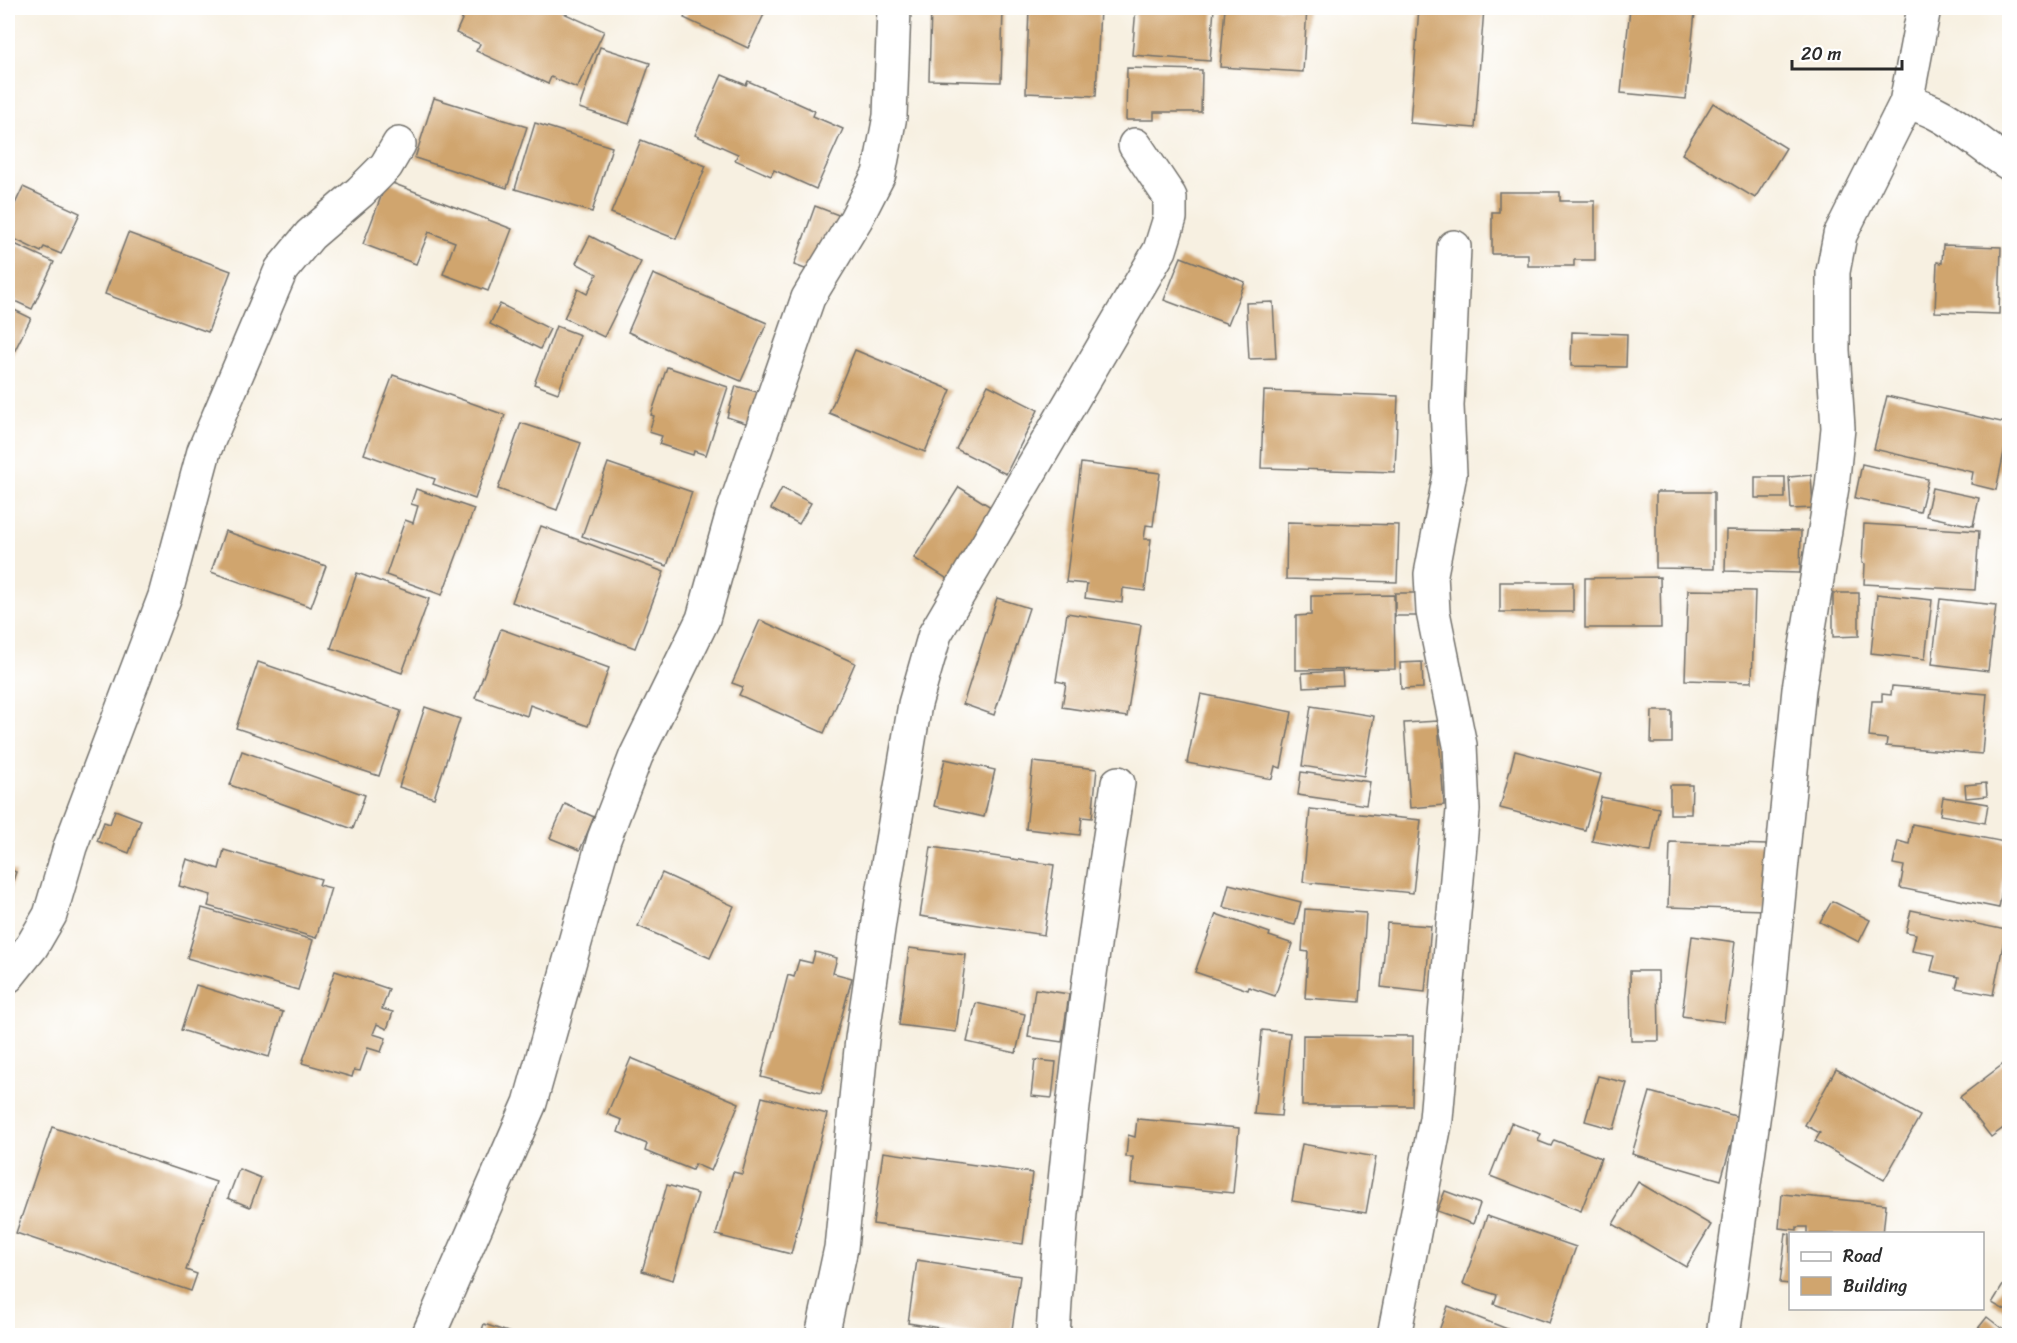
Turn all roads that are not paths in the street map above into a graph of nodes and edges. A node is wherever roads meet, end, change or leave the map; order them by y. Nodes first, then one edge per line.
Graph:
1 (894, 8) edge
2 (1922, 10) edge
3 (1906, 104) junction
4 (399, 144) dead end
5 (1136, 145) dead end
6 (2010, 164) edge
7 (1454, 247) dead end
8 (1118, 783) dead end
9 (8, 976) edge
10 (428, 1335) edge
11 (822, 1335) edge
12 (1053, 1335) edge
13 (1394, 1335) edge
14 (1723, 1335) edge

1 - 10 street
2 - 3 street
3 - 6 street
3 - 14 street
4 - 9 street
5 - 11 street
7 - 13 street
8 - 12 street

